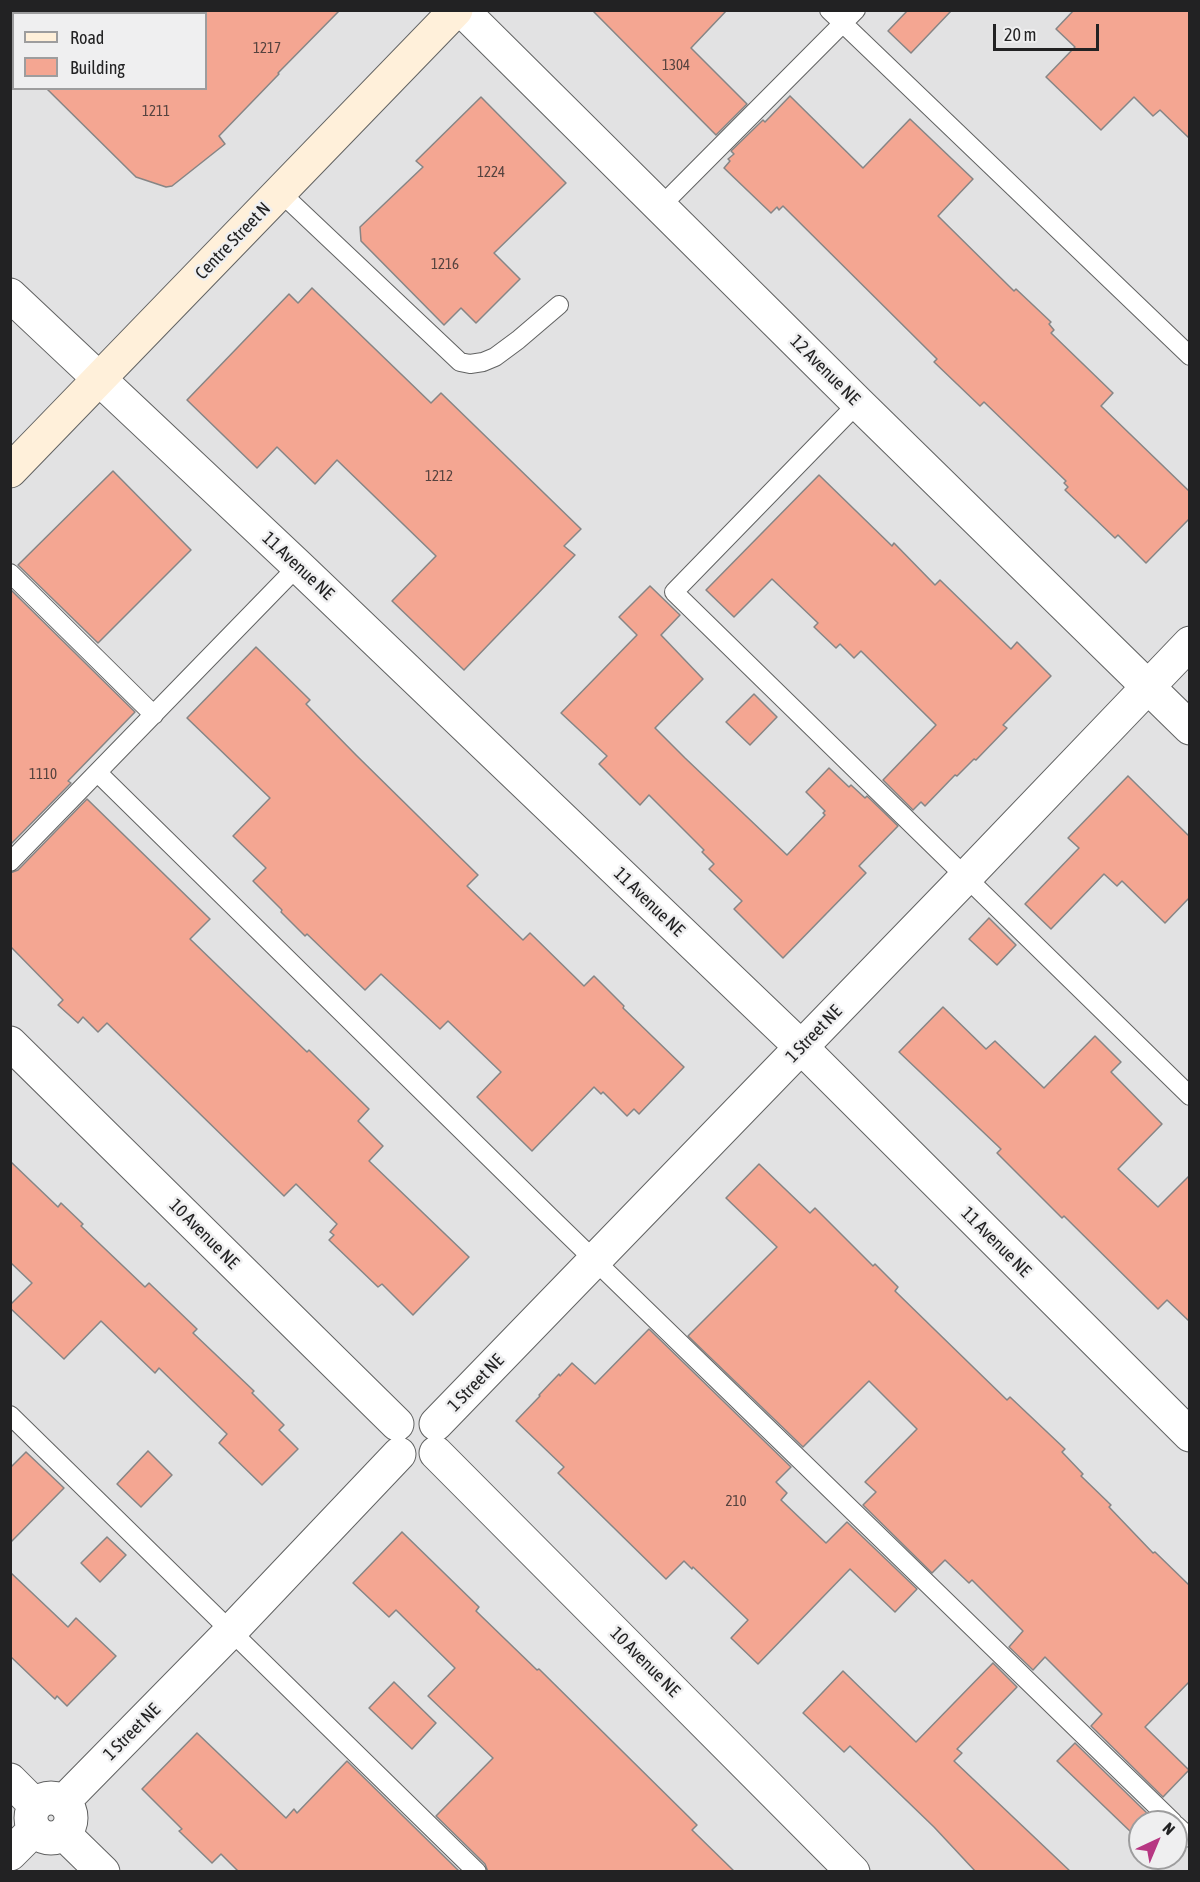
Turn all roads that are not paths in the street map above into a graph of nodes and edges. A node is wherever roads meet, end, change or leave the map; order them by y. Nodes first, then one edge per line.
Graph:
1 (456, 10) edge
2 (462, 10) edge
3 (829, 10) edge
4 (856, 10) edge
5 (843, 24) junction
6 (280, 192) junction
7 (660, 207) junction
8 (10, 295) edge
9 (559, 305) dead end
10 (1190, 356) edge
11 (99, 380) junction
12 (858, 403) junction
13 (10, 471) edge
14 (298, 566) junction
15 (10, 573) edge
16 (1190, 643) edge
17 (1148, 686) junction
18 (154, 715) junction
19 (1190, 728) edge
20 (98, 773) junction
21 (10, 862) edge
22 (966, 877) junction
23 (10, 1043) edge
24 (801, 1047) junction
25 (1190, 1096) edge
26 (595, 1260) junction
27 (10, 1415) edge
28 (1190, 1435) edge
29 (398, 1439) junction
30 (436, 1439) junction
31 (232, 1630) junction
32 (10, 1780) edge
33 (1162, 1810) edge
34 (49, 1818) junction
35 (10, 1854) edge
36 (103, 1872) edge
37 (477, 1872) edge
38 (853, 1872) edge

1 - 6 main road, Centre Street N
2 - 7 street, 12 Avenue NE
3 - 5 lane
4 - 5 lane
5 - 7 lane
5 - 10 lane
6 - 9 lane
6 - 11 main road, Centre Street N
7 - 12 street, 12 Avenue NE
8 - 11 street, 11 Avenue NE
11 - 13 main road, Centre Street N
11 - 14 street, 11 Avenue NE
12 - 17 street, 12 Avenue NE
12 - 22 lane
14 - 18 lane
14 - 24 street, 11 Avenue NE
15 - 18 lane
16 - 17 street, 1 Street NE
17 - 19 street, 12 Avenue NE
17 - 22 street, 1 Street NE
18 - 20 lane
20 - 21 lane
20 - 26 lane
22 - 24 street, 1 Street NE
22 - 25 lane
23 - 29 street, 10 Avenue NE
24 - 26 street, 1 Street NE
24 - 28 street, 11 Avenue NE
26 - 30 street, 1 Street NE
26 - 33 lane
27 - 31 lane
29 - 30 street
29 - 31 street, 1 Street NE
30 - 38 street, 10 Avenue NE
31 - 34 street, 1 Street NE
31 - 37 lane
32 - 34 street
34 - 35 street, 1 Street NE
34 - 36 street

